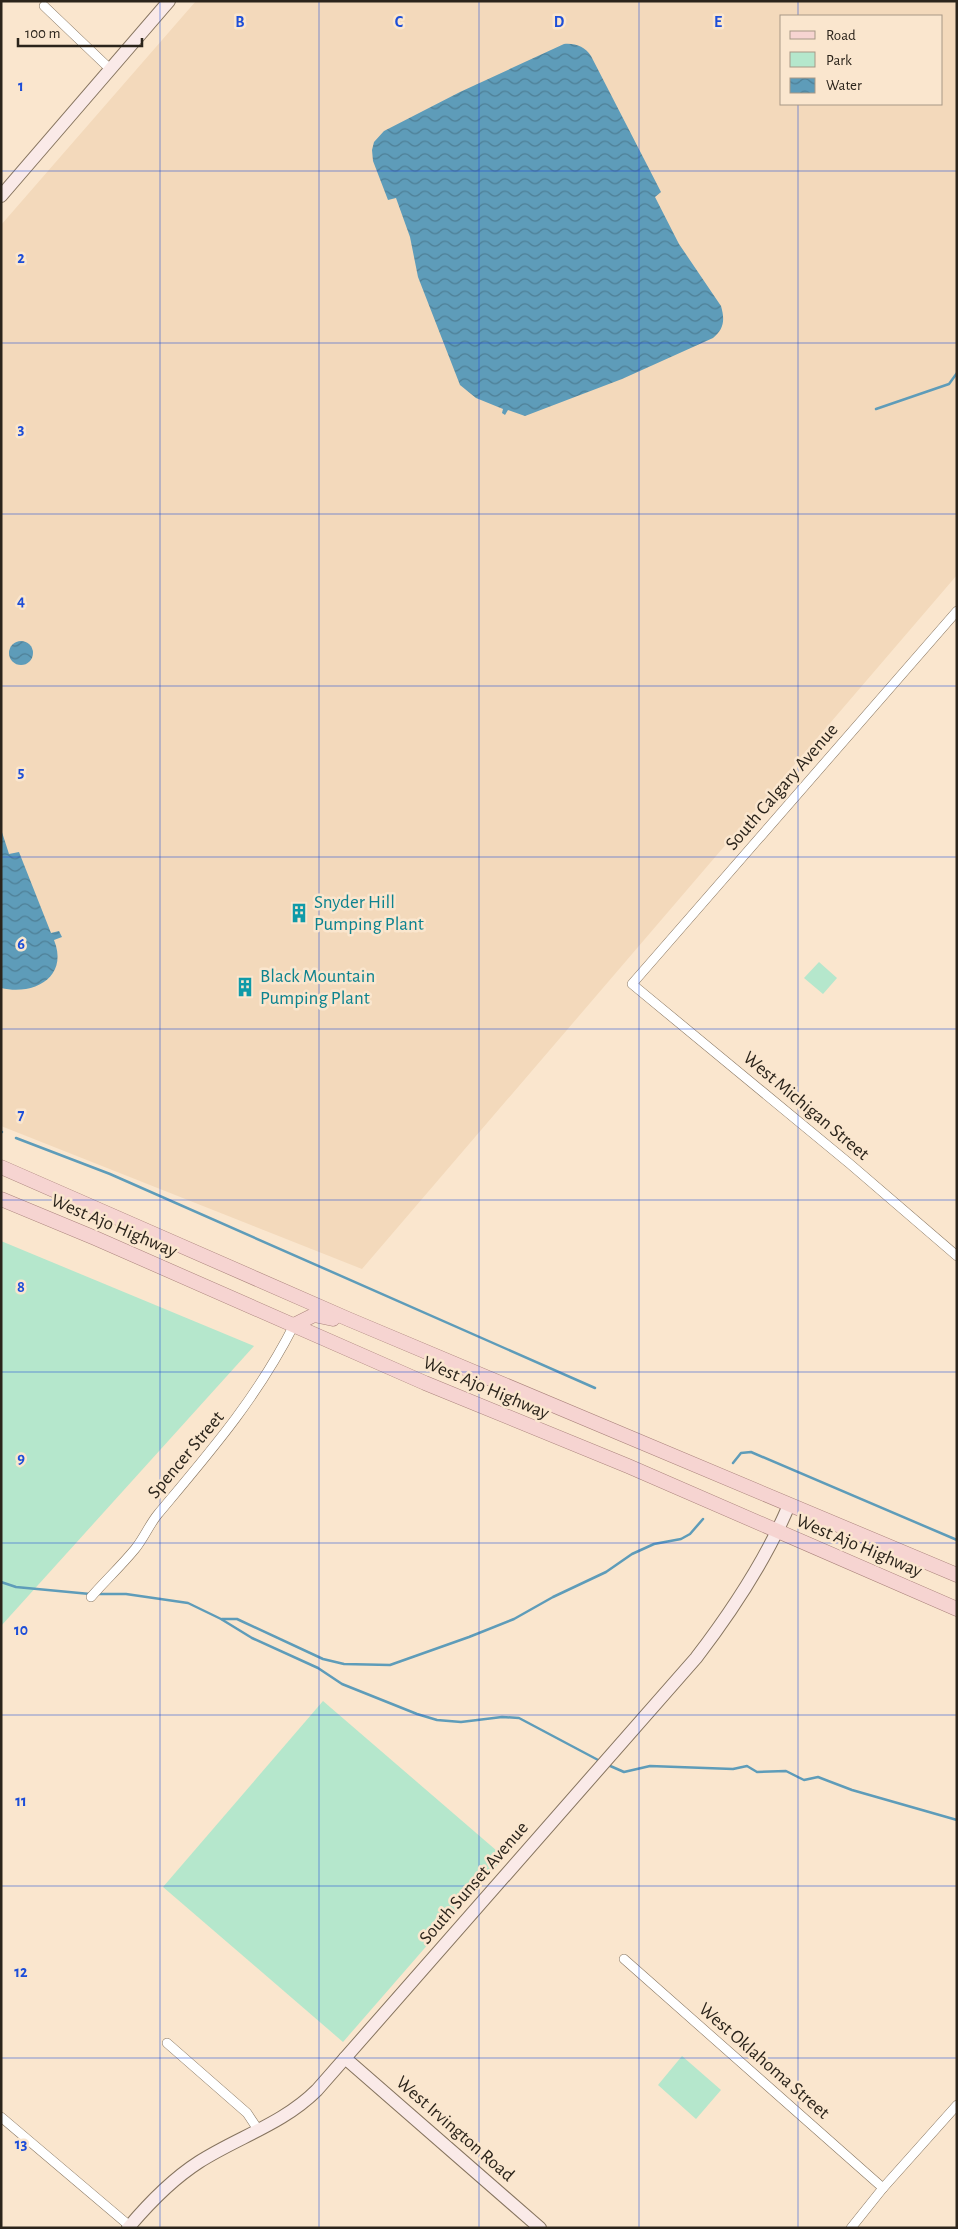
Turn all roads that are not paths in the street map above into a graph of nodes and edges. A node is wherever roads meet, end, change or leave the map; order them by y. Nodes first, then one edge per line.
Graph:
1 (169, 1) edge
2 (44, 6) dead end
3 (110, 69) junction
4 (1, 196) edge
5 (957, 611) edge
6 (632, 984) joint
7 (1, 1167) edge
8 (1, 1199) edge
9 (957, 1256) edge
10 (294, 1325) junction
11 (391, 1337) junction
12 (789, 1505) junction
13 (778, 1532) junction
14 (957, 1575) edge
15 (91, 1597) dead end
16 (957, 1609) edge
17 (624, 1959) dead end
18 (167, 2043) dead end
19 (345, 2058) junction
20 (957, 2105) edge
21 (1, 2117) edge
22 (259, 2131) junction
23 (883, 2188) junction
24 (130, 2227) edge
25 (540, 2228) edge
26 (851, 2228) edge

1 - 3 street
2 - 3 street
3 - 4 street
5 - 6 street, South Calgary Avenue
6 - 9 street, West Michigan Street
7 - 11 main road, West Ajo Highway
8 - 10 main road, West Ajo Highway
10 - 11 main road
10 - 13 main road, West Ajo Highway
10 - 15 street, Spencer Street
11 - 12 main road, West Ajo Highway
12 - 13 street, South Sunset Avenue
12 - 14 main road, West Ajo Highway
13 - 16 main road, West Ajo Highway
13 - 19 street, South Sunset Avenue
17 - 23 street, West Oklahoma Street
18 - 22 street
19 - 22 street, South Sunset Avenue
19 - 25 street, West Irvington Road
20 - 23 street
21 - 24 street
22 - 24 street, South Sunset Avenue
23 - 26 street

